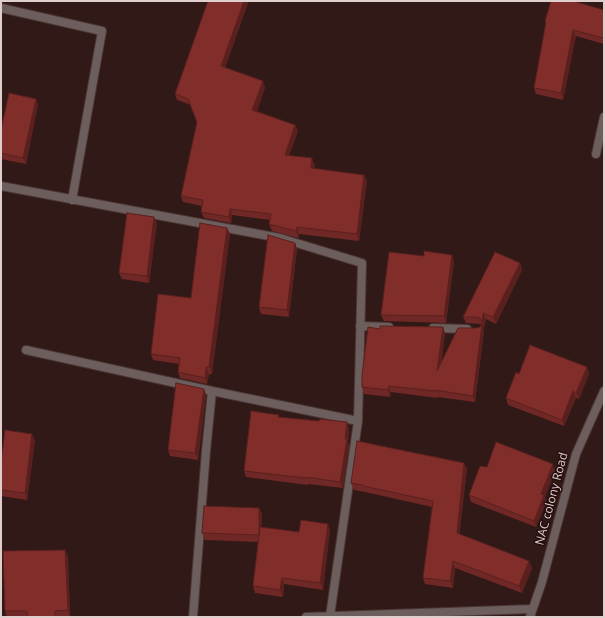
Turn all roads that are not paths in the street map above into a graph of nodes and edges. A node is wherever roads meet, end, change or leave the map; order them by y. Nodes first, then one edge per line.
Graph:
1 (1, 8) edge
2 (604, 117) edge
3 (596, 154) dead end
4 (1, 186) edge
5 (72, 200) junction
6 (360, 326) junction
7 (400, 327) edge
8 (424, 328) edge
9 (479, 329) edge
10 (26, 350) dead end
11 (604, 390) edge
12 (212, 391) junction
13 (358, 422) junction
14 (531, 613) edge
15 (330, 616) edge
16 (193, 617) edge
17 (306, 617) edge

1 - 5 street
2 - 3 street
4 - 5 street
5 - 6 street
6 - 7 street
6 - 13 street
8 - 9 street
10 - 12 street
11 - 14 street, NAC colony Road
12 - 13 street
12 - 16 street
13 - 15 street
14 - 15 street
15 - 17 street

